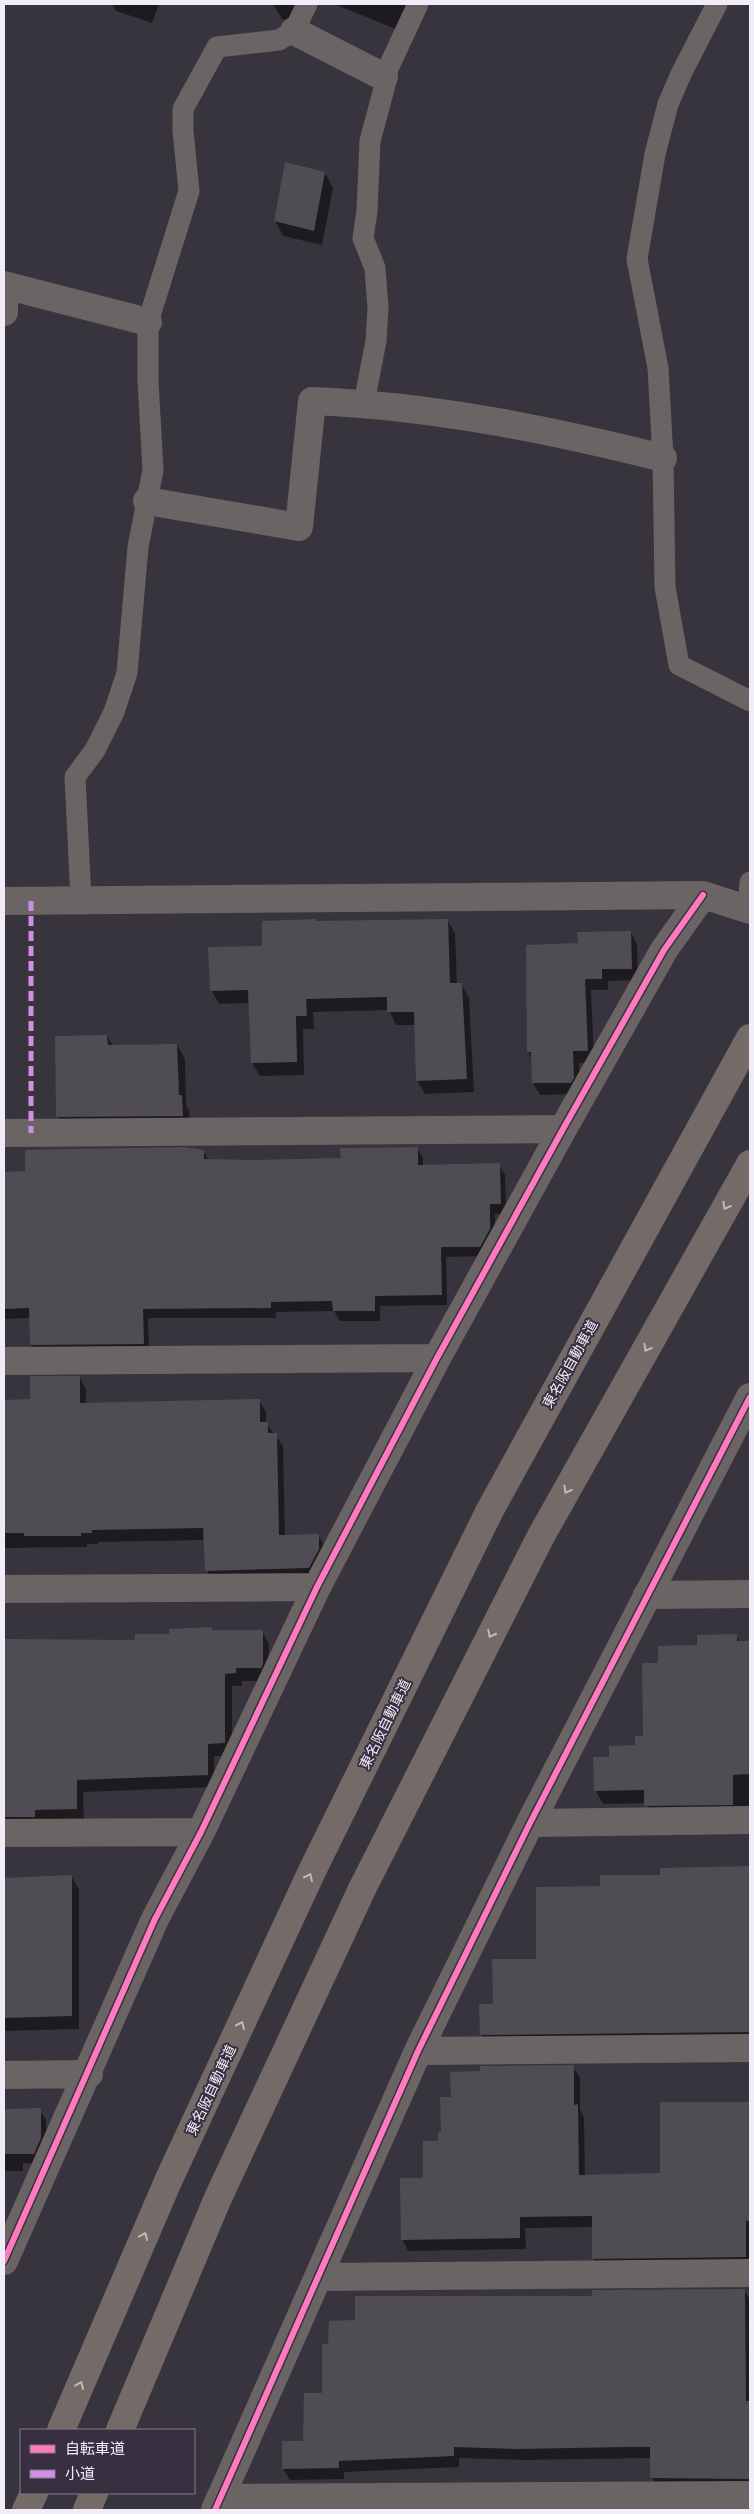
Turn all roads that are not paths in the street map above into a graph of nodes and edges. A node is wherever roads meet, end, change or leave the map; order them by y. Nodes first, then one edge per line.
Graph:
1 (307, 4) edge
2 (418, 4) edge
3 (717, 4) edge
4 (294, 31) junction
5 (384, 77) junction
6 (4, 285) edge
7 (4, 300) edge
8 (4, 312) edge
9 (148, 322) junction
10 (364, 403) junction
11 (663, 458) junction
12 (147, 501) junction
13 (750, 701) edge
14 (703, 896) junction
15 (81, 900) junction
16 (749, 900) edge
17 (4, 901) edge
18 (750, 1038) edge
19 (563, 1129) junction
20 (4, 1133) edge
21 (750, 1164) edge
22 (437, 1358) junction
23 (4, 1361) edge
24 (750, 1397) edge
25 (317, 1587) junction
26 (4, 1589) edge
27 (647, 1594) junction
28 (750, 1594) edge
29 (750, 1820) edge
30 (530, 1823) junction
31 (201, 1832) junction
32 (4, 1833) edge
33 (750, 2048) edge
34 (418, 2051) junction
35 (89, 2074) junction
36 (4, 2075) edge
37 (4, 2261) edge
38 (750, 2273) edge
39 (319, 2276) junction
40 (61, 2429) edge
41 (120, 2429) edge
42 (34, 2494) edge
43 (94, 2494) edge
44 (750, 2494) edge
45 (217, 2504) edge
46 (26, 2510) edge
47 (87, 2510) edge

1 - 4 lane
2 - 5 lane
3 - 11 lane
4 - 5 street
4 - 9 lane
5 - 10 lane
6 - 9 street
7 - 8 street
9 - 12 lane
10 - 11 street
10 - 12 street
11 - 13 lane
12 - 15 lane
14 - 15 street
14 - 16 street
14 - 19 street
15 - 17 street
40 -> 18 highway, 東名阪自動車道
19 - 20 street
19 - 22 street
21 -> 41 highway
22 - 23 street
22 - 25 street
24 - 27 street
25 - 26 street
25 - 31 street
27 - 28 street
27 - 30 street
29 - 30 street
30 - 34 street
31 - 32 street
31 - 35 street
33 - 34 street
34 - 39 street
35 - 36 street
35 - 37 street
38 - 39 street
39 - 45 street
42 - 46 highway
43 - 47 highway
44 - 45 street

